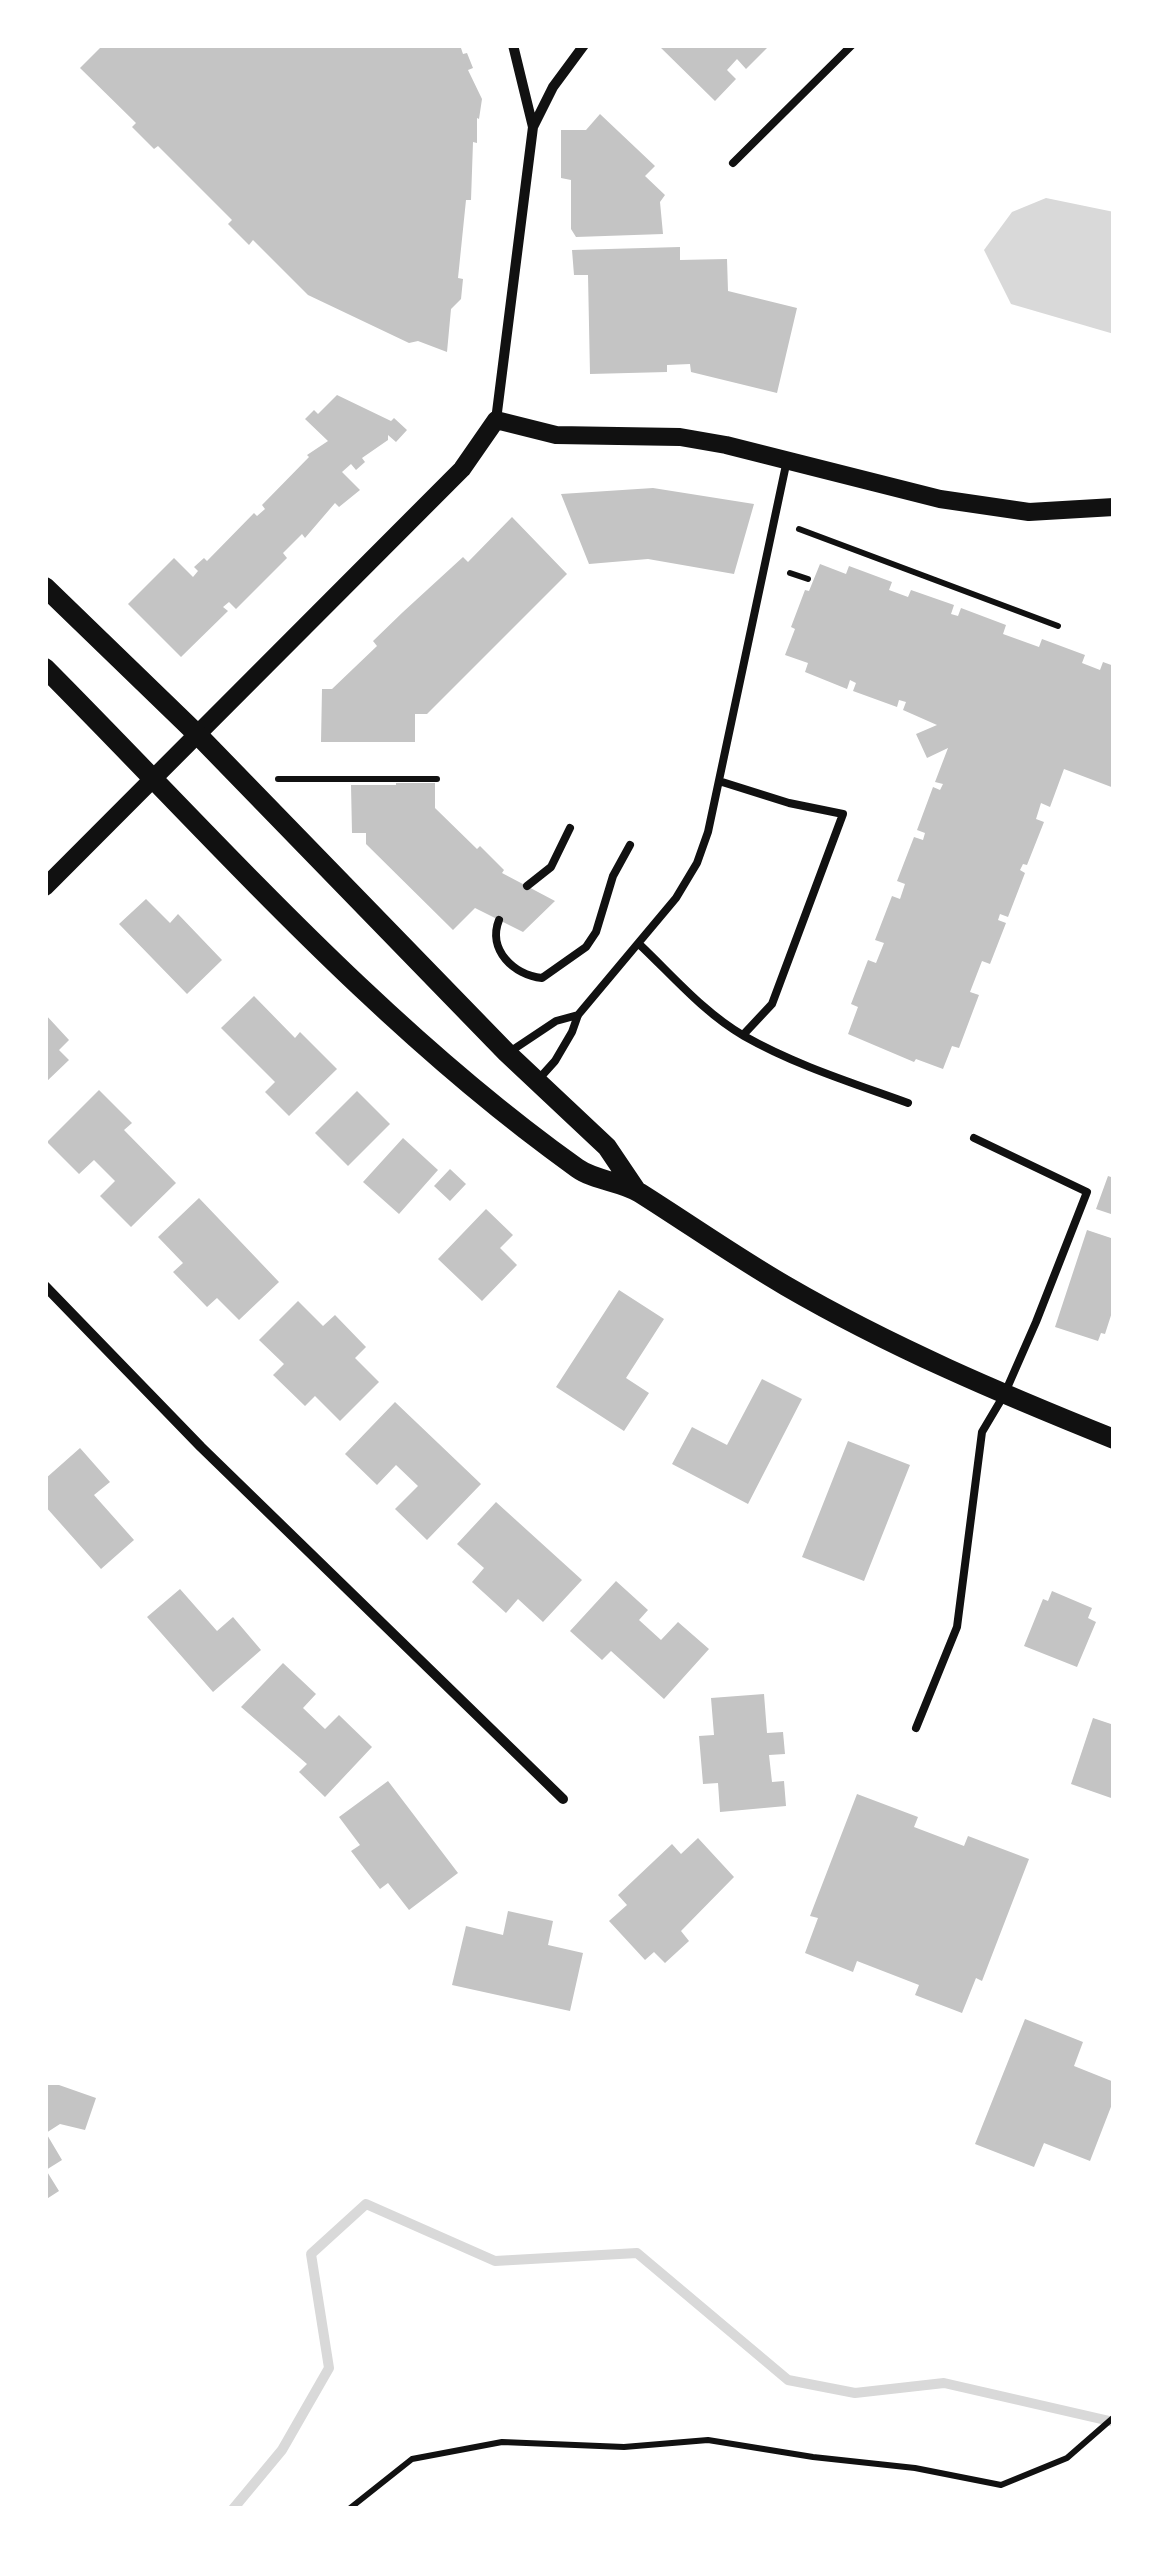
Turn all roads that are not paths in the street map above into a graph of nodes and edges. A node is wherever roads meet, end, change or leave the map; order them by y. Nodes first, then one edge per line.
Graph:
1 (513, 45) edge
2 (584, 45) edge
3 (852, 45) edge
4 (533, 126) junction
5 (733, 163) dead end
6 (496, 420) junction
7 (787, 460) junction
8 (1114, 507) edge
9 (45, 587) edge
10 (45, 668) edge
11 (198, 736) junction
12 (154, 778) junction
13 (719, 780) junction
14 (570, 828) dead end
15 (630, 845) dead end
16 (527, 886) dead end
17 (45, 887) edge
18 (499, 920) dead end
19 (639, 944) junction
20 (578, 1014) junction
21 (743, 1035) junction
22 (507, 1053) junction
23 (537, 1081) junction
24 (908, 1103) dead end
25 (974, 1138) dead end
26 (636, 1190) junction
27 (45, 1286) edge
28 (1004, 1395) junction
29 (1114, 1439) edge
30 (916, 1728) dead end
31 (562, 1798) dead end

1 - 4 street
2 - 4 street
3 - 5 lane
4 - 6 street
6 - 7 street
6 - 11 street
7 - 8 street
7 - 13 lane
9 - 11 main road
10 - 12 main road
11 - 12 street
11 - 22 main road
12 - 17 street
12 - 26 main road
13 - 19 lane
13 - 21 lane
14 - 16 lane
15 - 18 lane
19 - 20 lane
19 - 21 lane
20 - 22 lane
20 - 23 lane
21 - 24 lane
22 - 23 main road
23 - 26 main road
25 - 28 lane
26 - 28 main road
27 - 31 street
28 - 29 main road
28 - 30 lane

